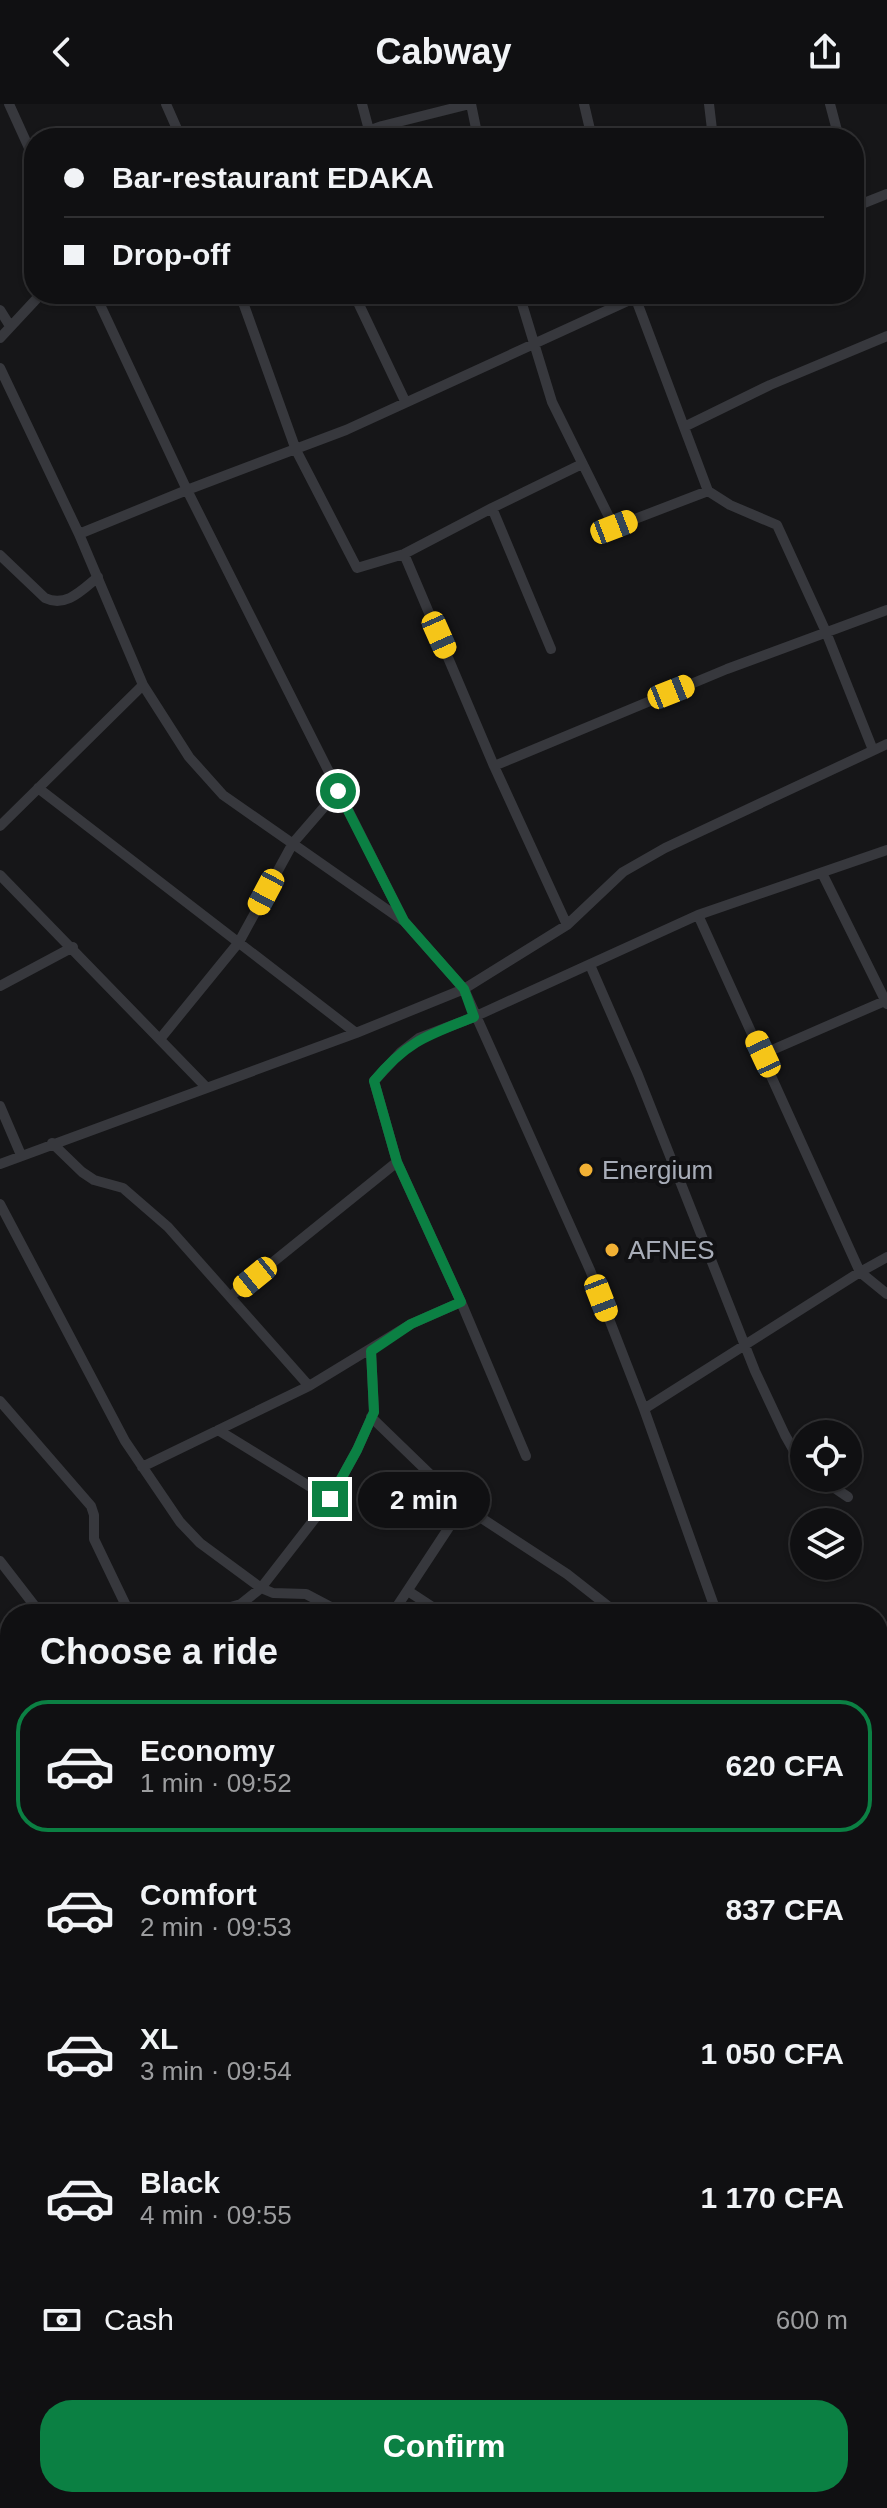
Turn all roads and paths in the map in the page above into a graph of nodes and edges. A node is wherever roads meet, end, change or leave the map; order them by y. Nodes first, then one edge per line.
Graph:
1 (9, 104) edge
2 (166, 104) edge
3 (362, 104) edge
4 (470, 104) edge
5 (584, 104) edge
6 (709, 104) edge
7 (830, 104) edge
8 (177, 128) edge
9 (368, 128) edge
10 (377, 128) edge
11 (476, 128) edge
12 (590, 128) edge
13 (712, 128) edge
14 (836, 128) edge
15 (24, 137) edge
16 (887, 194) edge
17 (864, 203) edge
18 (31, 304) edge
19 (100, 304) edge
20 (244, 304) edge
21 (359, 304) edge
22 (522, 304) edge
23 (618, 304) edge
24 (640, 304) edge
25 (0, 310) edge
26 (10, 326) junction
27 (887, 336) edge
28 (0, 338) edge
29 (534, 344) junction
30 (0, 368) edge
31 (405, 401) junction
32 (684, 427) junction
33 (296, 450) junction
34 (582, 464) junction
35 (187, 490) junction
36 (708, 491) junction
37 (492, 508) junction
38 (79, 534) junction
39 (404, 554) junction
40 (0, 555) edge
41 (98, 577) junction
42 (887, 610) edge
43 (826, 632) junction
44 (551, 649) dead end
45 (143, 685) junction
46 (887, 744) edge
47 (873, 750) junction
48 (494, 766) junction
49 (38, 788) junction
50 (338, 791) junction
51 (0, 826) edge
52 (293, 843) junction
53 (887, 850) edge
54 (822, 873) junction
55 (0, 875) edge
56 (698, 915) junction
57 (404, 921) junction
58 (567, 925) junction
59 (239, 942) junction
60 (73, 947) junction
61 (590, 965) junction
62 (0, 986) edge
63 (464, 989) junction
64 (887, 1002) edge
65 (474, 1017) junction
66 (356, 1033) junction
67 (160, 1039) junction
68 (763, 1054) junction
69 (206, 1087) junction
70 (0, 1106) edge
71 (52, 1143) junction
72 (21, 1155) junction
73 (397, 1162) junction
74 (0, 1164) edge
75 (0, 1204) edge
76 (887, 1257) edge
77 (860, 1272) junction
78 (887, 1294) edge
79 (231, 1296) junction
80 (461, 1302) junction
81 (744, 1344) junction
82 (371, 1351) junction
83 (309, 1386) junction
84 (0, 1401) edge
85 (644, 1409) junction
86 (371, 1417) junction
87 (218, 1430) junction
88 (790, 1444) edge
89 (526, 1456) dead end
90 (142, 1467) junction
91 (841, 1492) edge
92 (848, 1497) dead end
93 (330, 1499) junction
94 (463, 1506) junction
95 (0, 1561) edge
96 (261, 1588) junction
97 (408, 1591) junction
98 (33, 1604) edge
99 (125, 1604) edge
100 (241, 1604) edge
101 (325, 1604) edge
102 (399, 1604) edge
103 (428, 1604) edge
104 (605, 1604) edge
105 (714, 1604) edge

1 - 15 street
2 - 8 street
3 - 9 street
4 - 10 street
4 - 11 street
5 - 12 street
6 - 13 street
7 - 14 street
16 - 17 street
18 - 26 street
19 - 35 street
20 - 33 street
21 - 31 street
22 - 29 street
23 - 29 street
24 - 32 street
25 - 26 street
26 - 28 street
27 - 32 street
29 - 31 street
29 - 34 street
30 - 38 street
31 - 33 street
32 - 36 street
33 - 35 street
33 - 39 street
34 - 36 street
34 - 37 street
35 - 38 street
35 - 50 street
36 - 43 street
37 - 39 street
37 - 44 street
38 - 41 street
39 - 48 street
40 - 41 street
41 - 45 street
42 - 43 street
43 - 47 street
43 - 48 street
45 - 49 street
45 - 52 street
46 - 47 street
47 - 58 street
48 - 58 street
49 - 51 street
49 - 59 street
50 - 52 street
50 - 57 street
52 - 57 street
52 - 59 street
53 - 54 street
54 - 56 street
54 - 64 street
55 - 60 street
56 - 61 street
56 - 68 street
57 - 63 street
58 - 63 street
59 - 66 street
59 - 67 street
60 - 62 street
60 - 67 street
61 - 65 street
61 - 81 street
63 - 65 street
63 - 66 street
64 - 68 street
65 - 73 street
65 - 85 street
66 - 69 street
67 - 69 street
68 - 77 street
69 - 71 street
70 - 72 street
71 - 72 street
71 - 79 street
72 - 74 street
73 - 79 street
73 - 80 street
75 - 90 street
76 - 77 street
77 - 78 street
77 - 81 street
79 - 83 street
80 - 82 street
80 - 89 street
81 - 85 street
81 - 88 street
82 - 83 street
82 - 86 street
83 - 87 street
84 - 99 street
85 - 105 street
86 - 93 street
86 - 94 street
87 - 90 street
87 - 93 street
90 - 96 street
91 - 92 street
93 - 96 street
94 - 97 street
94 - 104 street
95 - 98 street
96 - 100 street
96 - 101 street
97 - 102 street
97 - 103 street

